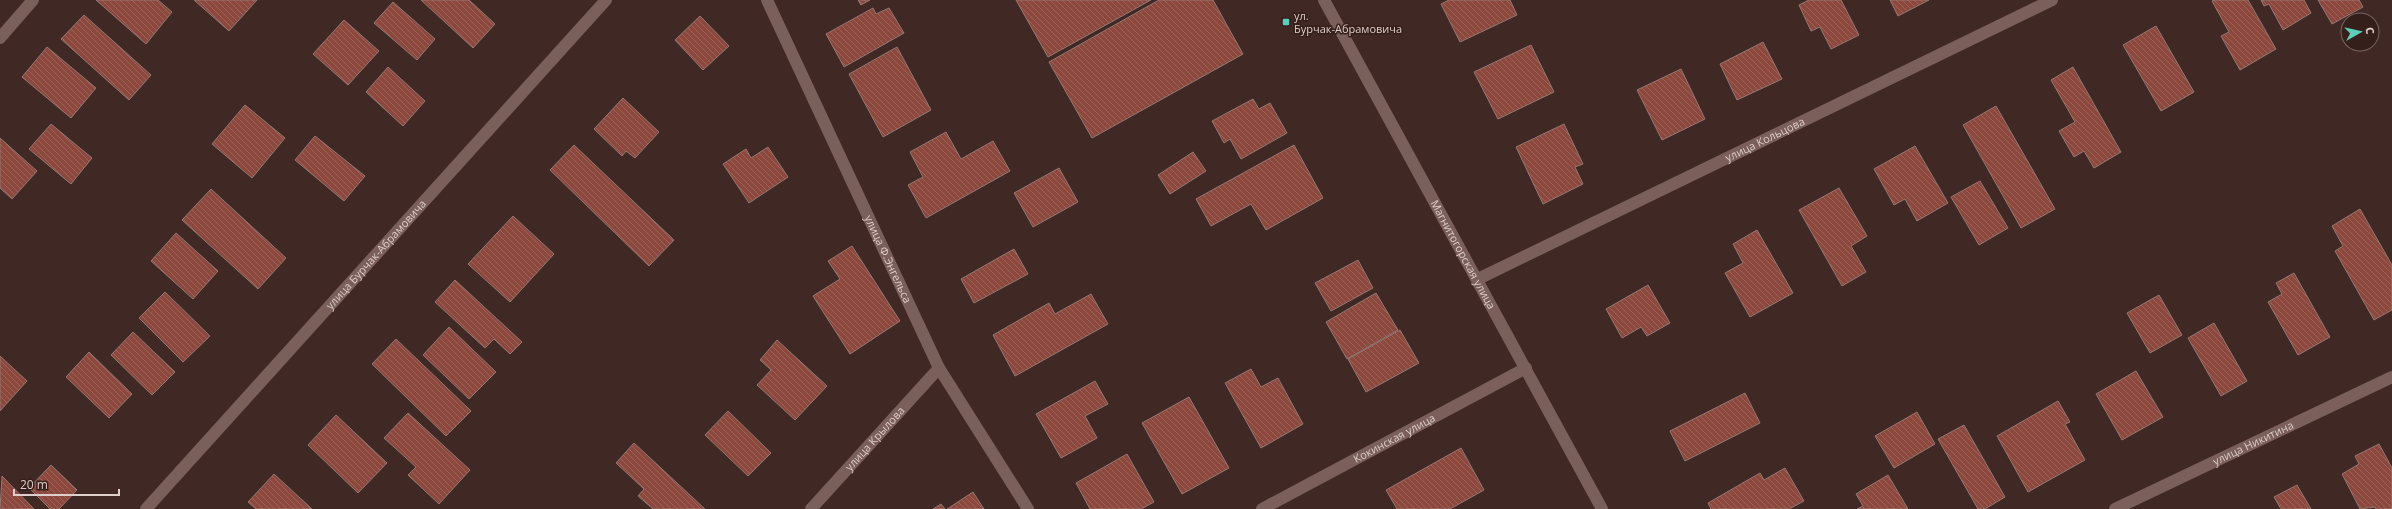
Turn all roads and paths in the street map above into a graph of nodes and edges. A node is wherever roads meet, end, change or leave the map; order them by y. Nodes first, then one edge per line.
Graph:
1 (33, 0) edge
2 (606, 0) edge
3 (767, 0) edge
4 (1324, 0) edge
5 (2052, 0) edge
6 (0, 38) edge
7 (1478, 279) junction
8 (939, 368) junction
9 (1526, 368) junction
10 (2392, 377) edge
11 (146, 509) edge
12 (811, 509) edge
13 (1028, 509) edge
14 (1262, 509) edge
15 (1602, 509) edge
16 (2115, 509) edge

1 - 6 street
2 - 11 street, улица Бурчак-Абрамовича
3 - 8 street, улица Ф.Энгельса
4 - 7 street, Магнитогорская улица
5 - 7 street, улица Кольцова
7 - 9 street, Магнитогорская улица
8 - 12 street, улица Крылова
8 - 13 street, улица Ф.Энгельса
9 - 14 street, Кокинская улица
9 - 15 street, Магнитогорская улица
10 - 16 street, улица Никитина

